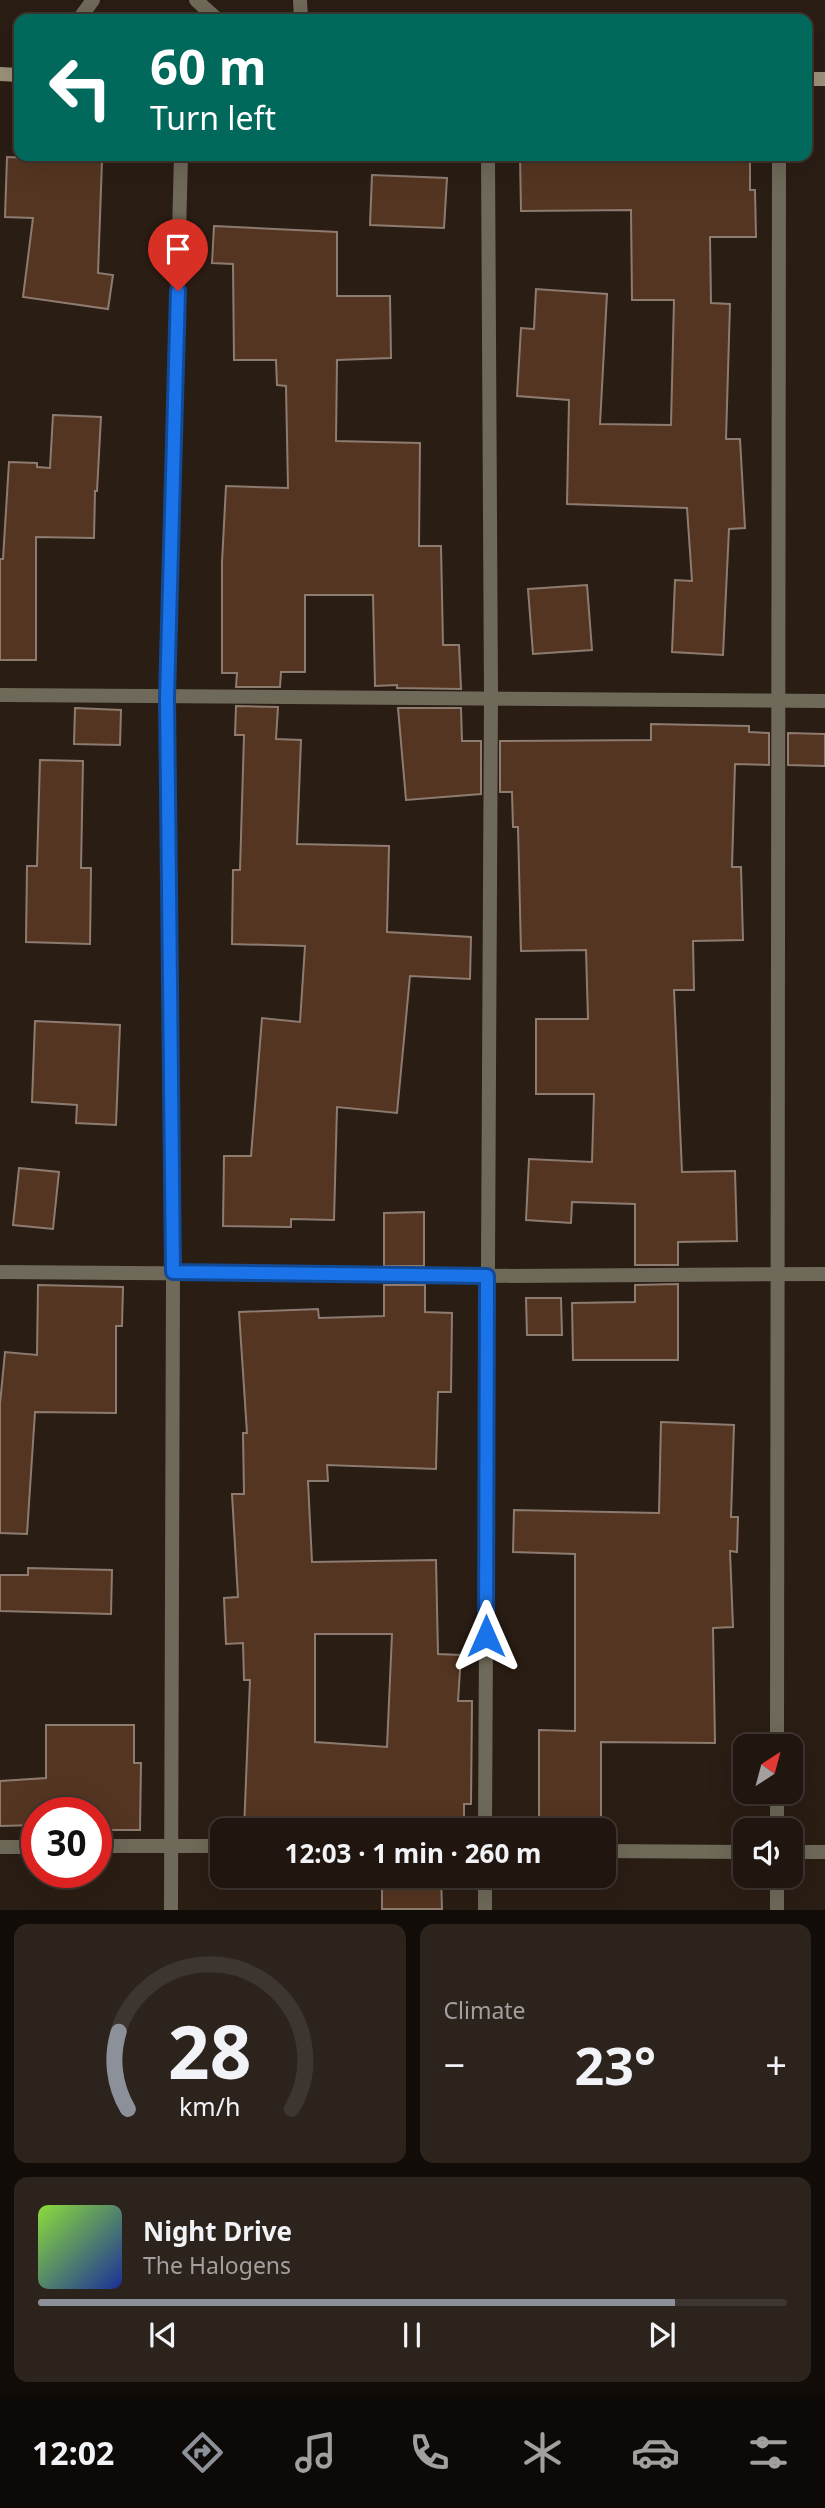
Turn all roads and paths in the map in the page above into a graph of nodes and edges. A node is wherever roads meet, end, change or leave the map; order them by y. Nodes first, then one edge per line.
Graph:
1 (196, 0) edge
2 (211, 14) edge
3 (181, 161) edge
4 (488, 161) edge
5 (779, 161) edge
6 (0, 695) edge
7 (167, 697) junction
8 (491, 697) junction
9 (825, 701) edge
10 (778, 702) junction
11 (0, 1272) edge
12 (173, 1272) junction
13 (779, 1273) junction
14 (825, 1274) edge
15 (487, 1276) junction
16 (777, 1734) edge
17 (485, 1818) edge
18 (112, 1846) edge
19 (171, 1846) junction
20 (210, 1846) edge
21 (0, 1847) edge
22 (21, 1847) edge
23 (616, 1851) edge
24 (733, 1852) edge
25 (803, 1852) edge
26 (825, 1852) edge
27 (485, 1888) edge
28 (776, 1888) edge
29 (171, 1909) edge
30 (485, 1909) edge
31 (776, 1909) edge

1 - 2 street
3 - 7 street
4 - 8 street
5 - 10 street
6 - 7 street
7 - 8 street
7 - 12 street
8 - 10 street
8 - 15 street
9 - 10 street
10 - 13 street
11 - 12 street
12 - 15 street
12 - 19 street
13 - 14 street
13 - 15 street
13 - 16 street
15 - 17 street
18 - 19 street
19 - 20 street
19 - 29 street
21 - 22 street
23 - 24 street
25 - 26 street
27 - 30 street
28 - 31 street

